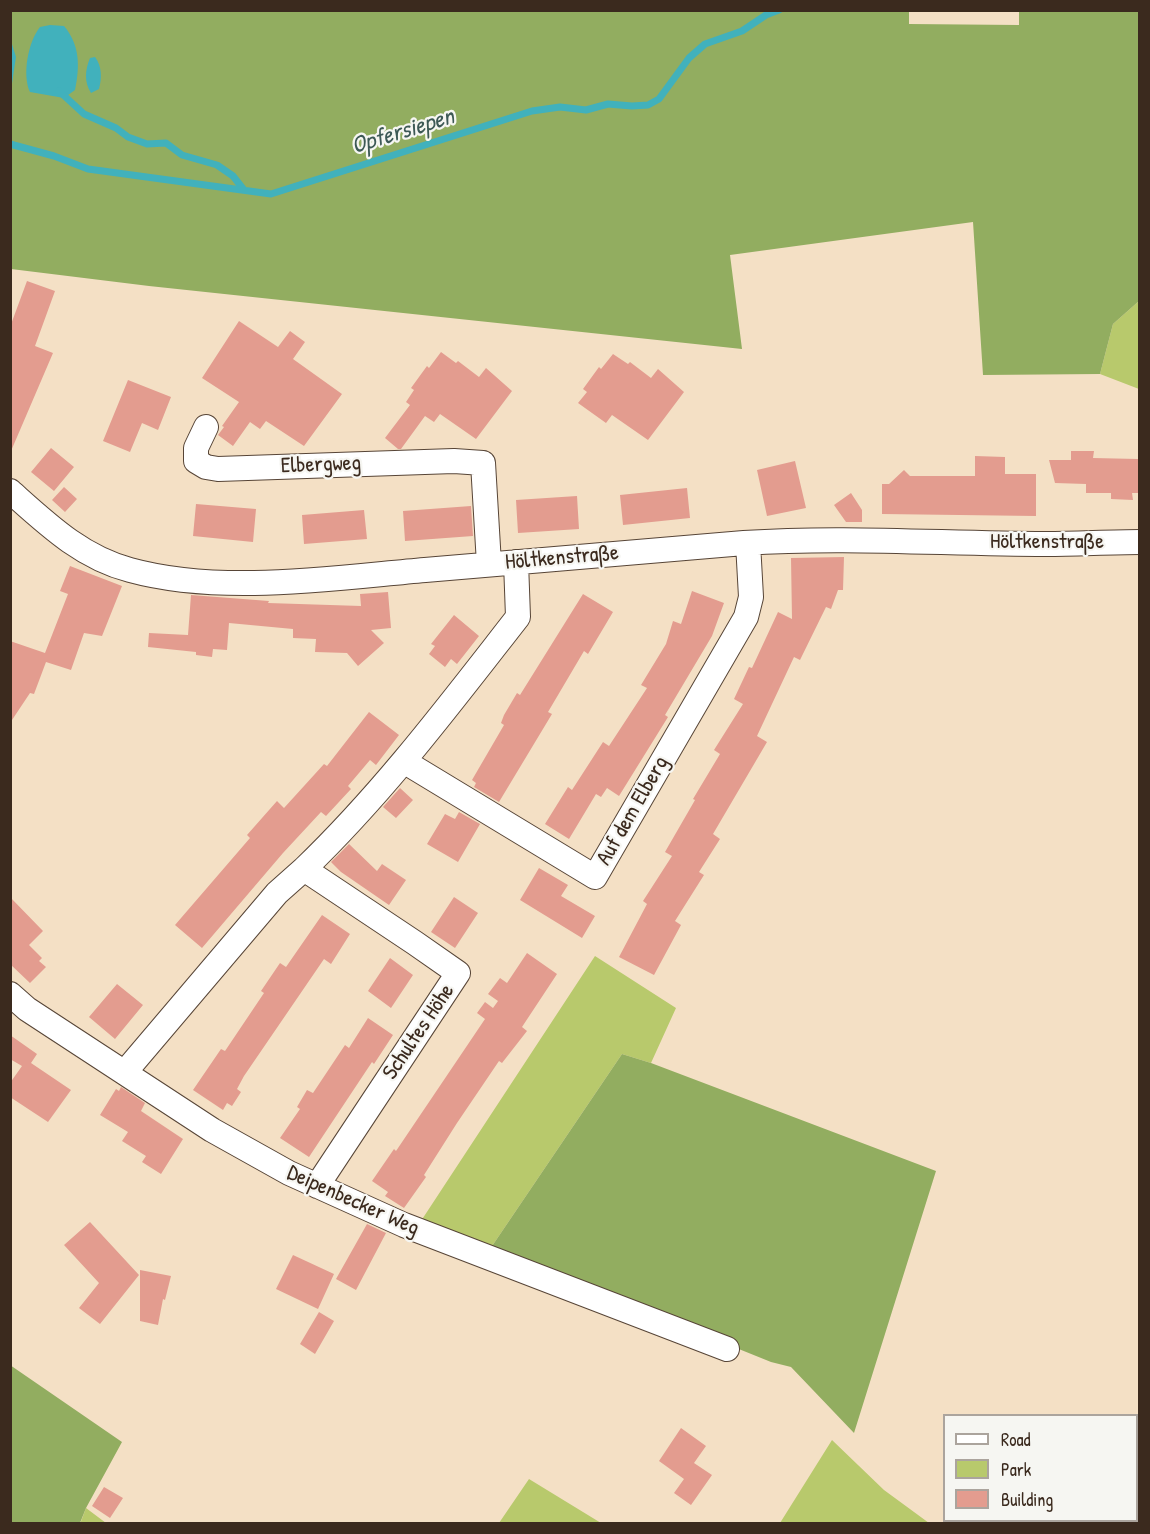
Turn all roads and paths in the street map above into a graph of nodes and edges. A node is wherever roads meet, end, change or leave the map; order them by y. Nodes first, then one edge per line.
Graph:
1 (206, 427) dead end
2 (10, 491) edge
3 (1140, 542) edge
4 (748, 543) junction
5 (516, 562) junction
6 (489, 564) junction
7 (405, 762) junction
8 (304, 869) junction
9 (10, 994) edge
10 (125, 1072) junction
11 (317, 1186) junction
12 (727, 1349) dead end

1 - 6 street, Elbergweg
2 - 6 street, Höltkenstraße
3 - 4 street, Höltkenstraße
4 - 5 street, Höltkenstraße
4 - 7 street, Auf dem Elberg
5 - 6 street, Höltkenstraße
5 - 7 street
7 - 8 street
8 - 10 street
8 - 11 street, Schultes Höhe
9 - 10 street, Deipenbecker Weg
10 - 11 street, Deipenbecker Weg
11 - 12 street, Deipenbecker Weg

